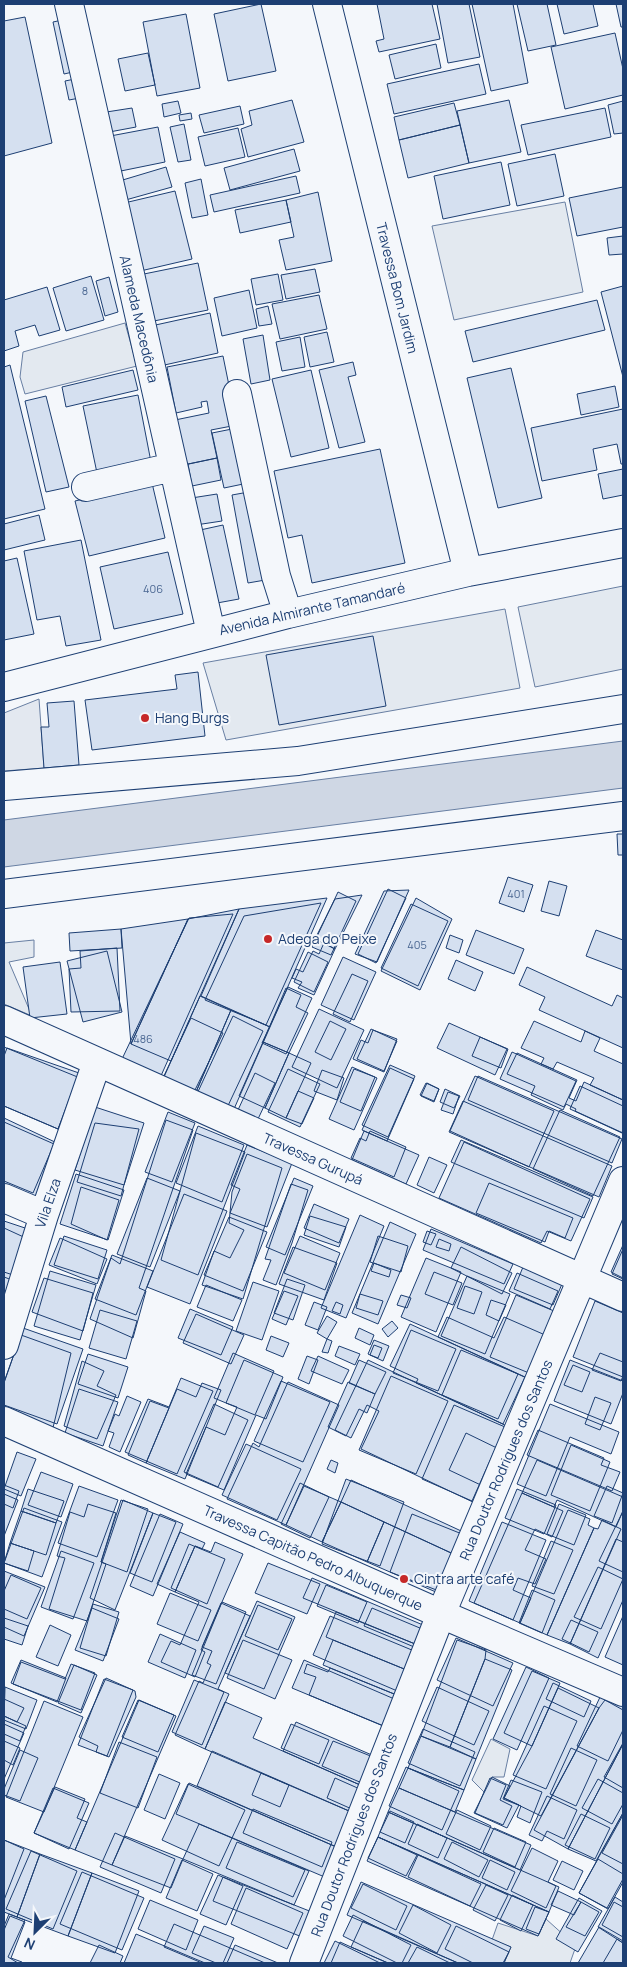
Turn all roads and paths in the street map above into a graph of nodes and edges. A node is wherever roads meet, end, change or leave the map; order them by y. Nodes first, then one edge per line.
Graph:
1 (68, 4) edge
2 (327, 4) edge
3 (237, 394) dead end
4 (173, 468) junction
5 (86, 487) dead end
6 (623, 543) edge
7 (468, 572) junction
8 (288, 614) junction
9 (211, 633) junction
10 (4, 687) edge
11 (623, 709) edge
12 (4, 786) edge
13 (623, 816) edge
14 (4, 894) edge
15 (4, 1020) edge
16 (97, 1062) junction
17 (623, 1181) edge
18 (4, 1198) edge
19 (44, 1215) junction
20 (582, 1280) junction
21 (623, 1297) edge
22 (4, 1345) edge
23 (4, 1421) edge
24 (441, 1614) junction
25 (623, 1692) edge
26 (304, 1963) edge

1 - 4 street, Alameda Macedônia
2 - 7 street, Travessa Bom Jardim
3 - 8 street
4 - 5 street
4 - 9 street, Alameda Macedônia
6 - 7 street, Avenida Almirante Tamandaré
7 - 8 street, Avenida Almirante Tamandaré
8 - 9 street, Avenida Almirante Tamandaré
9 - 10 street, Avenida Almirante Tamandaré
11 - 12 street
13 - 14 street
15 - 16 street, Travessa Gurupá
16 - 19 street, Vila Elza
16 - 20 street, Travessa Gurupá
17 - 20 street, Rua Doutor Rodrigues dos Santos
18 - 19 street
19 - 22 street, Vila Elza
20 - 21 street, Travessa Gurupá
20 - 24 street, Rua Doutor Rodrigues dos Santos
23 - 24 street, Travessa Capitão Pedro Albuquerque
24 - 25 street, Travessa Capitão Pedro Albuquerque
24 - 26 street, Rua Doutor Rodrigues dos Santos

